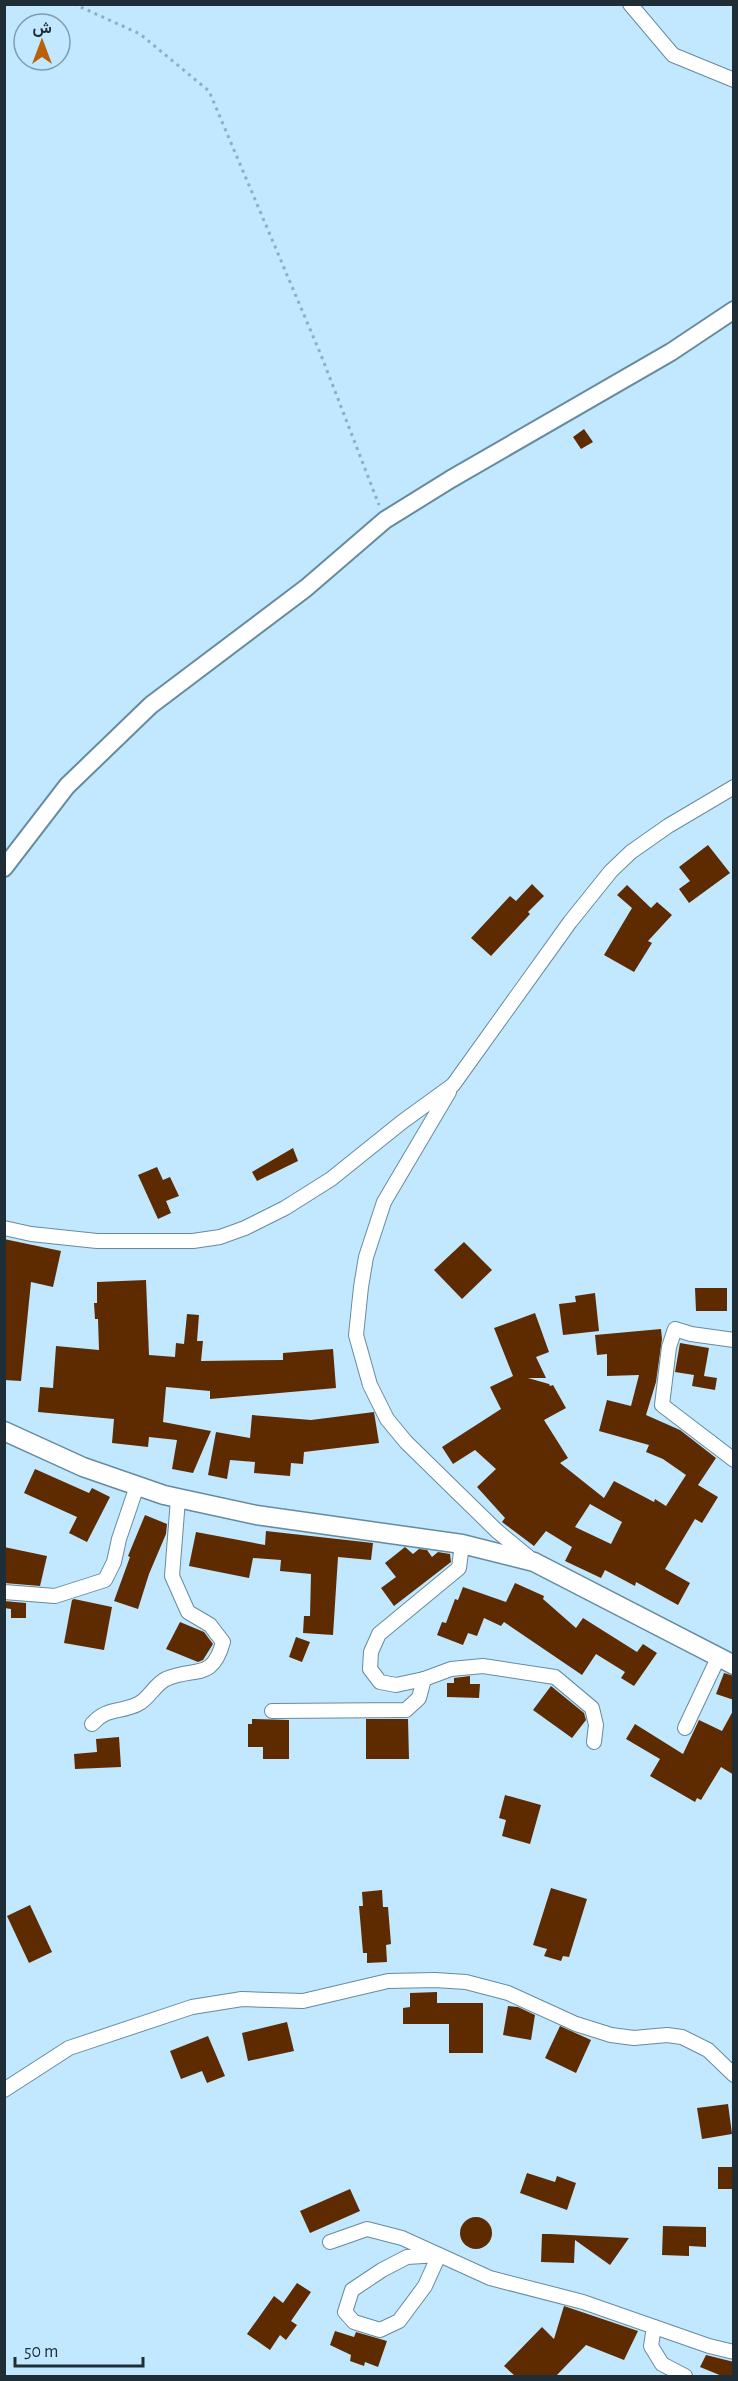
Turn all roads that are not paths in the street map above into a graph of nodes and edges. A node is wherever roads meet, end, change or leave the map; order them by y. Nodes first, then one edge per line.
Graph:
1 (630, 4) edge
2 (734, 80) edge
3 (734, 310) edge
4 (734, 788) edge
5 (4, 868) edge
6 (453, 1085) junction
7 (4, 1228) edge
8 (734, 1340) edge
9 (4, 1431) edge
10 (734, 1460) edge
11 (137, 1486) junction
12 (178, 1498) junction
13 (462, 1544) junction
14 (534, 1562) junction
15 (4, 1592) edge
16 (726, 1662) edge
17 (424, 1679) junction
18 (272, 1711) dead end
19 (92, 1724) dead end
20 (685, 1728) dead end
21 (594, 1742) dead end
22 (734, 2075) edge
23 (4, 2090) edge
24 (330, 2242) dead end
25 (439, 2255) junction
26 (654, 2327) junction
27 (734, 2352) edge
28 (685, 2376) edge

1 - 2 street
3 - 5 street
4 - 6 street
6 - 7 street
6 - 14 street
8 - 10 street
9 - 11 main road
11 - 12 main road
11 - 15 street
12 - 13 main road
12 - 19 street
13 - 14 main road
13 - 17 street
14 - 16 main road
16 - 20 street
17 - 18 street
17 - 21 street
22 - 23 street
24 - 25 street
25 - 25 street
25 - 26 street
26 - 27 street
26 - 28 street

